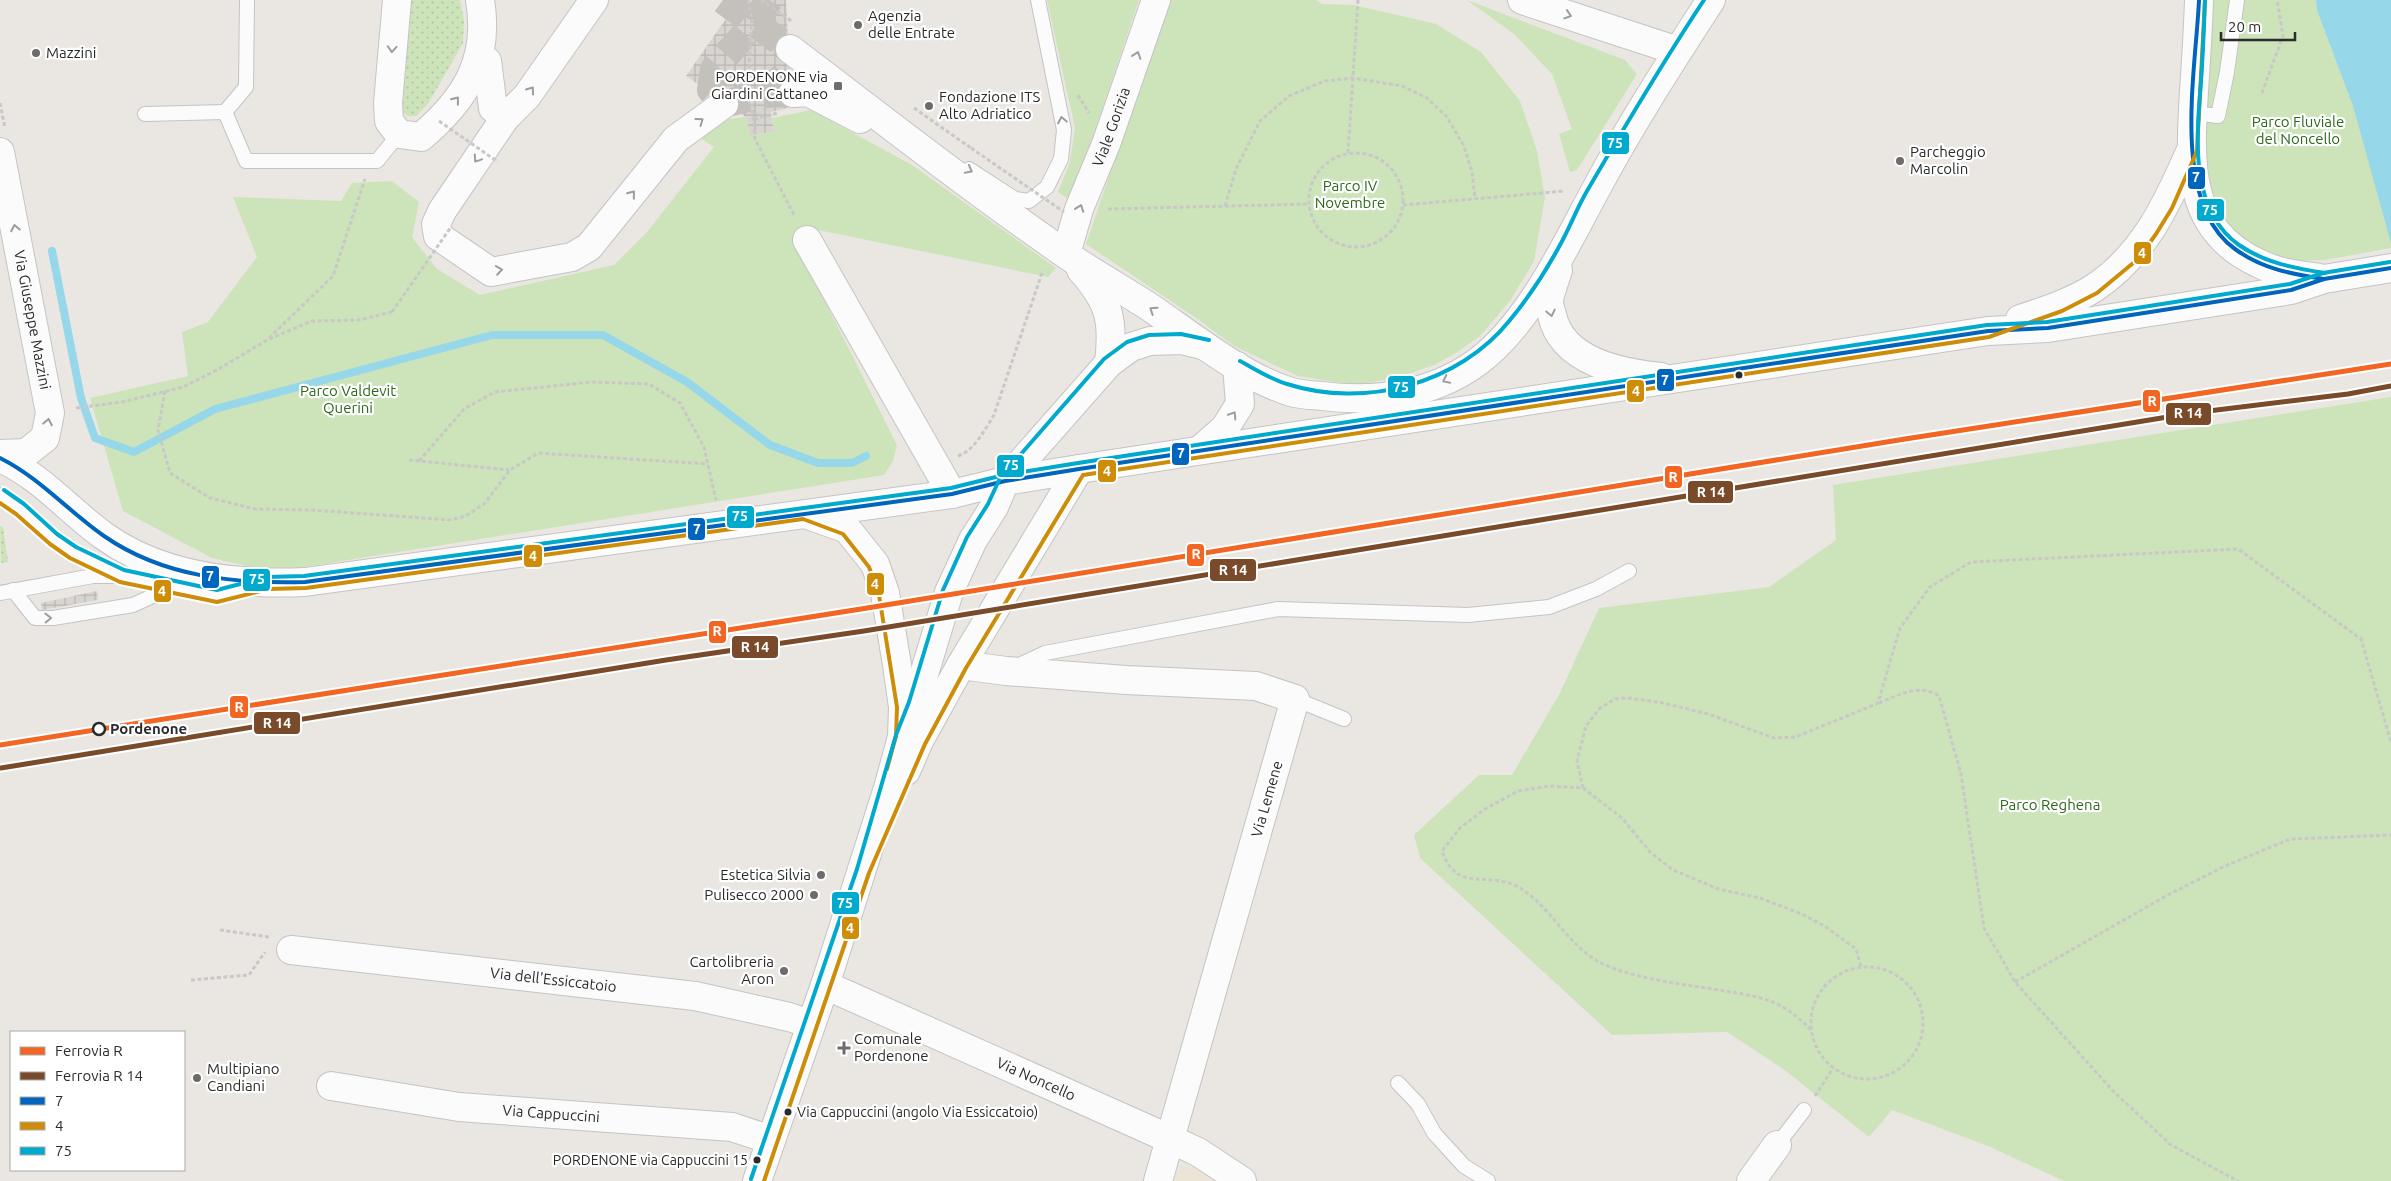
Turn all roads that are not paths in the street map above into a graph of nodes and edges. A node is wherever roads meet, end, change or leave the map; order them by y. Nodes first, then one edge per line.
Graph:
1 (247, 0) edge
2 (397, 0) edge
3 (480, 0) edge
4 (594, 0) edge
5 (1038, 0) edge
6 (1156, 0) edge
7 (1522, 0) edge
8 (1711, 0) edge
9 (2199, 0) edge
10 (2236, 0) edge
11 (1678, 50) junction
12 (791, 53) tunnel mouth
13 (487, 62) dead end
14 (793, 93) tunnel mouth
15 (724, 104) dead end
16 (225, 112) junction
17 (2193, 113) junction
18 (145, 114) dead end
19 (504, 118) junction
20 (399, 134) junction
21 (2190, 150) junction
22 (0, 152) edge
23 (924, 152) junction
24 (808, 240) road end
25 (1059, 249) junction
26 (1565, 250) junction
27 (2391, 268) edge
28 (2324, 279) junction
29 (1988, 331) junction
30 (1208, 346) junction
31 (1109, 363) junction
32 (1237, 366) junction
33 (1672, 379) junction
34 (1200, 450) junction
35 (0, 454) edge
36 (12, 464) edge
37 (1079, 469) junction
38 (1005, 481) junction
39 (952, 494) junction
40 (0, 496) edge
41 (804, 513) junction
42 (1629, 571) dead end
43 (122, 576) junction
44 (268, 583) junction
45 (172, 586) junction
46 (6, 591) edge
47 (961, 665) junction
48 (1006, 671) junction
49 (1296, 699) junction
50 (1344, 719) dead end
51 (902, 737) junction
52 (862, 871) junction
53 (284, 944) road end
54 (825, 985) junction
55 (811, 1024) junction
56 (1398, 1083) dead end
57 (332, 1086) dead end
58 (1804, 1110) dead end
59 (1170, 1139) junction
60 (771, 1140) junction
61 (1777, 1145) joint
62 (757, 1181) edge
63 (1158, 1181) edge
64 (1242, 1181) edge
65 (1488, 1181) edge
66 (1751, 1181) edge

1 - 16 lane
2 -> 20 street
20 -> 3 street
19 -> 4 street
23 -> 5 lane
25 -> 6 street, Viale Gorizia
7 -> 11 street
8 - 11 street
9 - 17 street
10 - 17 lane
11 - 26 street
12 - 23 street
13 - 19 street
14 - 23 street
19 -> 15 street
16 - 18 lane
16 - 20 lane
17 - 21 street
21 - 28 street
21 - 29 street
35 -> 22 street, Via Giuseppe Mazzini
23 - 25 street
24 - 39 street
30 -> 25 street
25 - 31 street
26 -> 32 street
26 -> 33 street
27 - 28 street
28 - 29 street
29 - 33 street
30 - 31 street
30 - 32 street
31 - 38 street
34 -> 32 street
33 - 34 street
34 - 37 street
36 - 44 street
37 - 38 street
37 - 47 street
38 - 39 street
38 - 51 street
39 - 41 street
40 - 43 lane
41 - 44 street
41 - 51 street
42 - 48 lane
43 - 45 lane
43 - 46 lane
44 - 45 lane
46 -> 45 lane
47 - 48 street
47 - 52 street
48 - 49 street
49 - 50 lane
49 - 59 street, Via Lemene
51 - 52 street
52 - 54 street
53 - 55 street, Via dell'Essiccatoio
54 - 55 street
54 - 59 street, Via Noncello
55 - 60 street
56 - 65 lane
57 - 60 street, Via Cappuccini
58 - 61 lane
59 - 63 street, Via Lemene
59 - 64 street, Via Noncello
60 - 62 street
61 - 66 street

